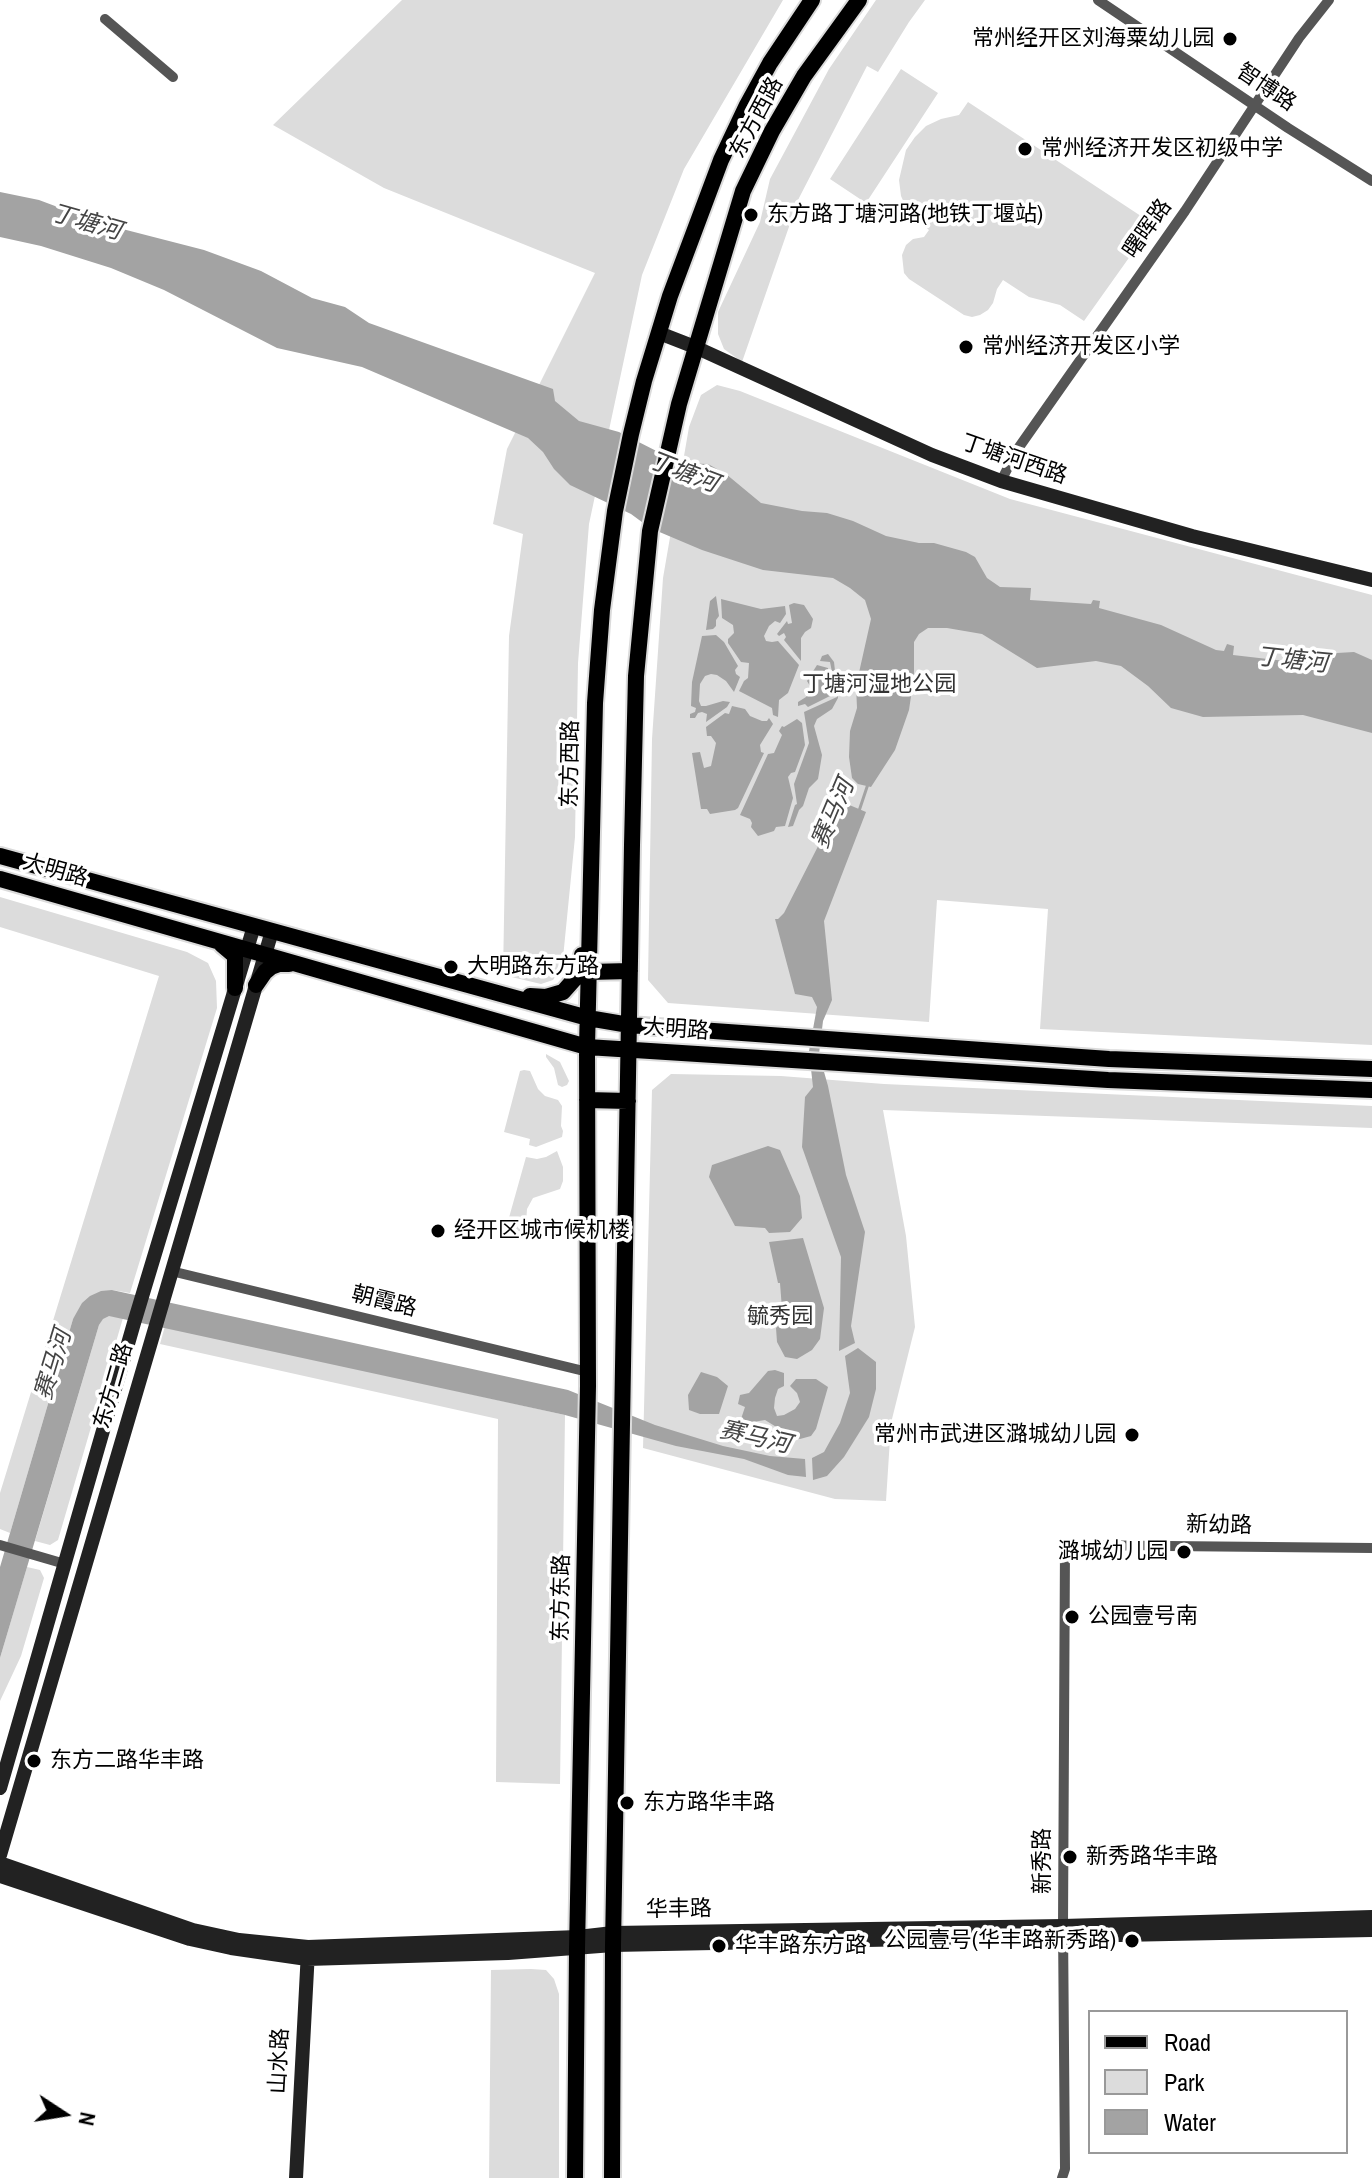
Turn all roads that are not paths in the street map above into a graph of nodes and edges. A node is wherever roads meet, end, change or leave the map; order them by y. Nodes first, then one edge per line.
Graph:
1 (812, 0) edge
2 (859, 0) edge
3 (1098, 0) edge
4 (1329, 0) edge
5 (105, 19) dead end
6 (173, 77) dead end
7 (1255, 104) junction
8 (1372, 181) edge
9 (659, 333) junction
10 (695, 347) junction
11 (1001, 481) junction
12 (1372, 580) edge
13 (0, 856) edge
14 (0, 879) edge
15 (590, 910) junction
16 (254, 926) junction
17 (272, 931) junction
18 (214, 940) junction
19 (247, 949) junction
20 (265, 954) junction
21 (299, 964) junction
22 (630, 971) junction
23 (589, 972) junction
24 (256, 985) junction
25 (235, 988) junction
26 (504, 995) junction
27 (588, 1018) junction
28 (629, 1025) junction
29 (587, 1047) junction
30 (629, 1049) junction
31 (1372, 1069) edge
32 (1372, 1090) edge
33 (587, 1100) junction
34 (628, 1101) junction
35 (171, 1271) junction
36 (588, 1379) junction
37 (0, 1545) edge
38 (1065, 1545) joint
39 (1372, 1548) edge
40 (65, 1564) junction
41 (0, 1788) edge
42 (0, 1855) edge
43 (0, 1863) edge
44 (0, 1876) edge
45 (1372, 1917) edge
46 (1372, 1930) edge
47 (1063, 1931) junction
48 (613, 1939) junction
49 (578, 1943) junction
50 (308, 1953) junction
51 (296, 2178) edge
52 (575, 2178) edge
53 (612, 2178) edge
54 (1062, 2178) edge

1 - 9 main road, 东方西路
2 - 10 main road, 东方西路
3 - 7 street, 智博路
4 - 7 street, 曙晖路
5 - 6 street
7 - 8 street, 智博路
7 - 11 street, 曙晖路
9 - 10 street, 丁塘河西路
9 - 15 main road, 东方西路
10 - 11 street, 丁塘河西路
10 - 22 main road, 东方西路
11 - 12 street, 丁塘河西路
13 - 16 main road, 大明路
14 - 18 main road, 大明路
15 - 23 main road, 东方西路
15 - 26 main road
16 - 17 main road, 大明路
16 - 19 street, 东方二路
17 - 20 street, 东方二路
17 - 26 main road, 大明路
18 - 19 main road, 大明路
18 - 25 main road
19 - 20 main road, 大明路
19 - 25 street, 东方二路
20 - 21 main road, 大明路
20 - 24 street, 东方二路
21 - 24 main road
21 - 29 main road, 大明路
22 - 23 main road
22 - 28 main road
23 - 27 main road, 东方西路
24 - 35 street, 东方二路
25 - 40 street, 东方二路
26 - 27 main road, 大明路
27 - 28 main road, 大明路
27 - 29 main road, 东方东路
28 - 30 main road
28 - 31 main road, 大明路
29 - 30 main road, 大明路
29 - 33 main road, 东方东路
30 - 32 main road, 大明路
30 - 34 main road
33 - 34 main road
33 - 36 main road, 东方东路
34 - 48 main road
35 - 36 street, 朝霞路
35 - 42 street, 东方二路
36 - 49 main road, 东方东路
37 - 40 street
38 - 39 street, 新幼路
38 - 47 street, 新秀路
40 - 41 street, 东方二路
43 - 50 street, 华丰路
44 - 50 street, 华丰路
45 - 47 street, 华丰路
46 - 47 street, 华丰路
47 - 48 street, 华丰路
47 - 54 street, 新秀路
48 - 49 street, 华丰路
48 - 53 main road
49 - 50 street, 华丰路
49 - 52 main road, 东方东路
50 - 51 street, 山水路

